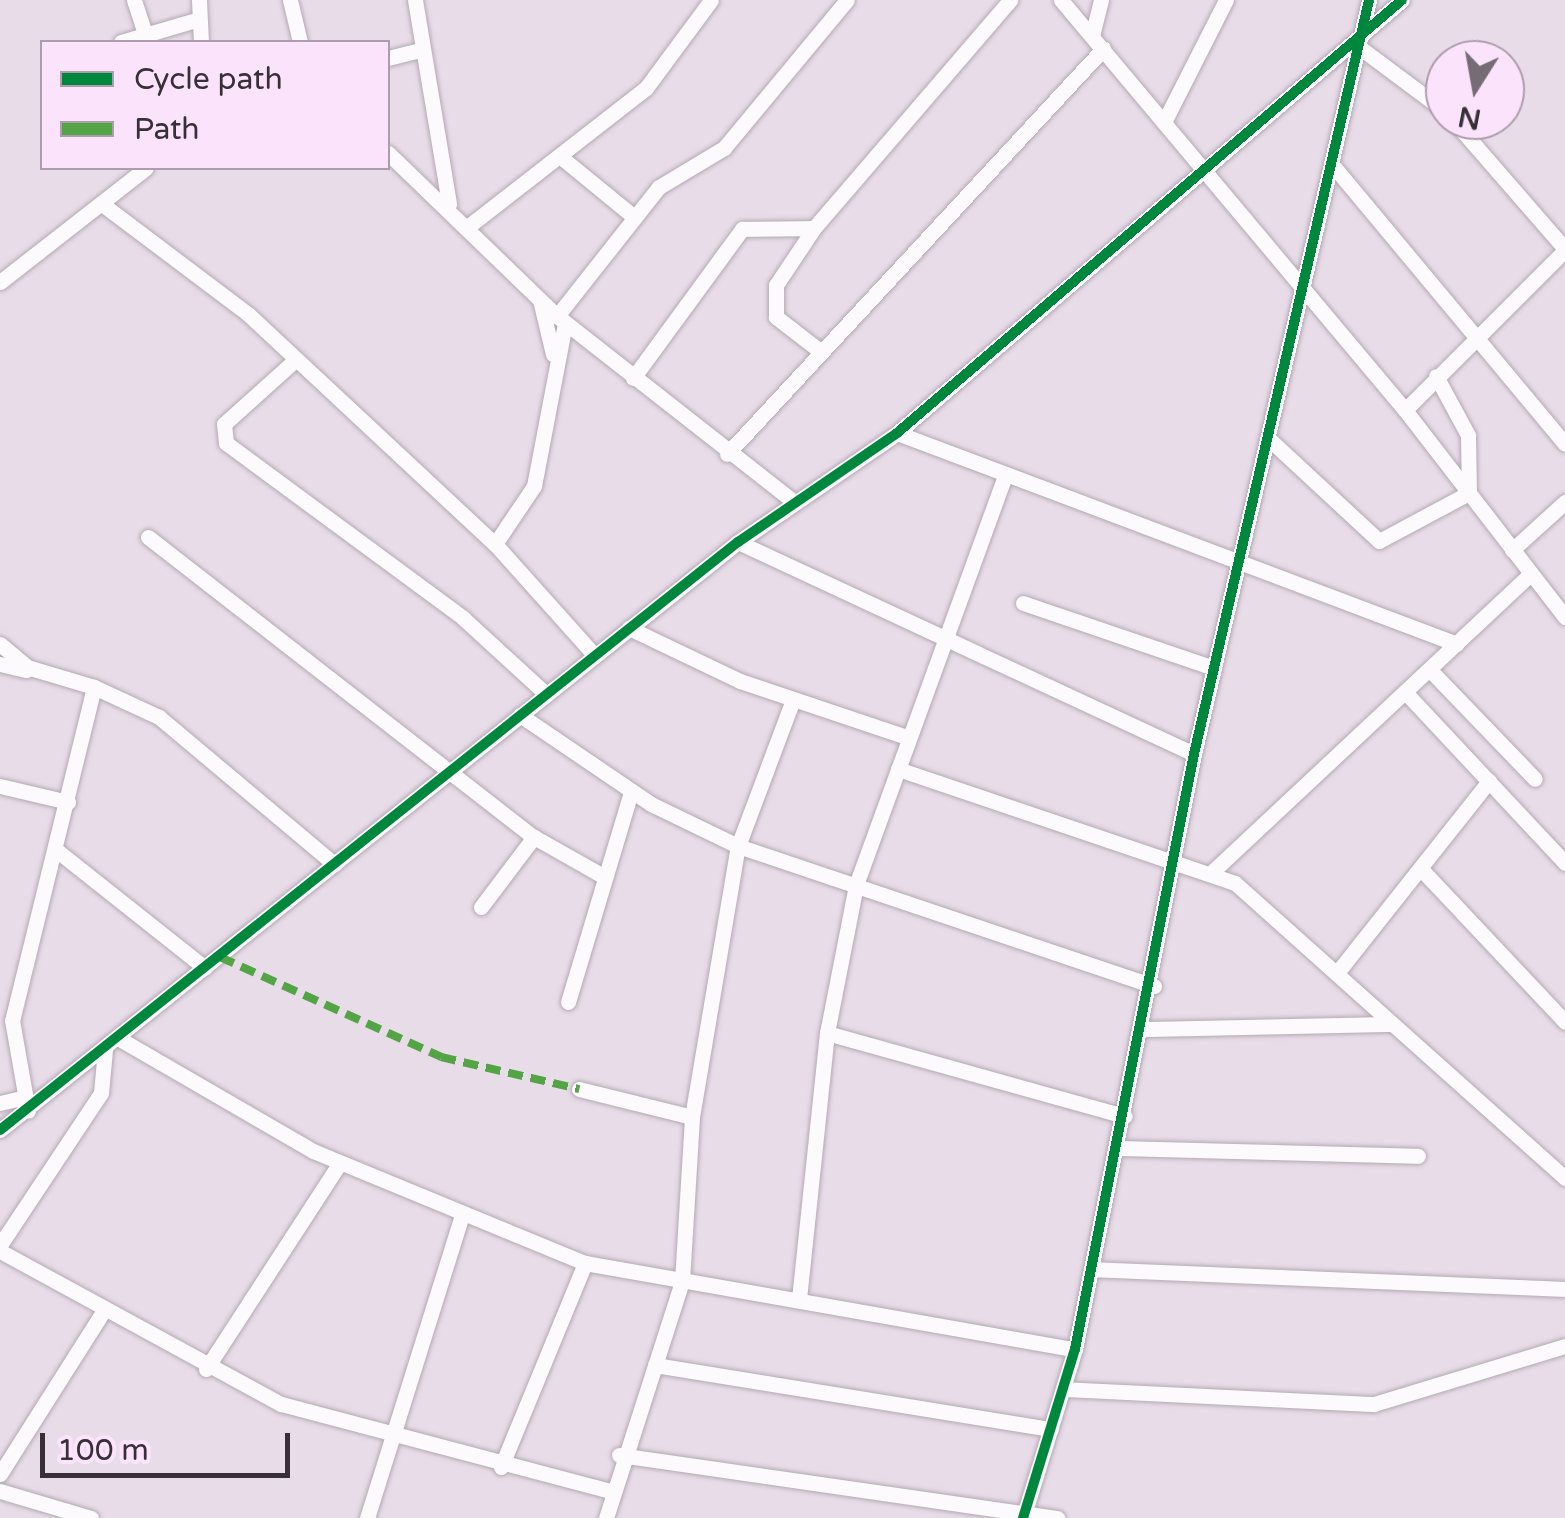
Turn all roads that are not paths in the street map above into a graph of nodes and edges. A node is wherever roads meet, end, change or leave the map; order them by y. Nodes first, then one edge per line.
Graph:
1 (134, 0) edge
2 (198, 0) edge
3 (290, 0) edge
4 (414, 0) edge
5 (711, 0) edge
6 (848, 0) edge
7 (1010, 0) edge
8 (1061, 0) edge
9 (1102, 0) edge
10 (1226, 0) edge
11 (1369, 0) edge
12 (1402, 0) edge
13 (199, 19) junction
14 (1362, 29) junction
15 (145, 33) junction
16 (1092, 36) junction
17 (126, 40) edge
18 (200, 40) edge
19 (300, 40) edge
20 (1359, 48) junction
21 (1103, 49) junction
22 (422, 50) junction
23 (390, 58) edge
24 (1425, 96) edge
25 (1164, 122) junction
26 (1470, 140) edge
27 (390, 155) edge
28 (562, 158) junction
29 (1335, 168) junction
30 (138, 170) edge
31 (1206, 171) junction
32 (102, 204) junction
33 (449, 204) junction
34 (634, 217) junction
35 (470, 225) junction
36 (814, 228) junction
37 (1565, 250) edge
38 (0, 282) edge
39 (1306, 291) junction
40 (540, 300) junction
41 (561, 320) junction
42 (1476, 336) junction
43 (820, 351) junction
44 (554, 354) junction
45 (294, 361) junction
46 (1436, 376) junction
47 (632, 378) junction
48 (1405, 410) junction
49 (897, 433) junction
50 (1268, 439) junction
51 (1565, 444) edge
52 (727, 454) junction
53 (1004, 478) junction
54 (1469, 494) junction
55 (793, 501) junction
56 (1565, 502) edge
57 (148, 537) dead end
58 (738, 542) junction
59 (495, 544) junction
60 (1512, 550) junction
61 (1236, 565) junction
62 (1530, 574) junction
63 (1022, 604) dead end
64 (1565, 617) edge
65 (629, 628) junction
66 (941, 640) junction
67 (0, 644) edge
68 (1457, 644) junction
69 (596, 656) junction
70 (0, 664) edge
71 (1214, 668) junction
72 (1430, 670) junction
73 (49, 676) junction
74 (94, 687) junction
75 (546, 694) junction
76 (1406, 694) junction
77 (794, 700) junction
78 (1461, 702) junction
79 (520, 714) junction
80 (1436, 725) junction
81 (906, 738) junction
82 (1194, 754) junction
83 (453, 769) junction
84 (898, 769) junction
85 (1535, 779) dead end
86 (1489, 781) junction
87 (0, 786) edge
88 (631, 792) junction
89 (68, 802) junction
90 (534, 837) junction
91 (738, 846) junction
92 (54, 849) junction
93 (1565, 863) edge
94 (334, 864) junction
95 (1174, 865) junction
96 (1421, 869) junction
97 (1212, 872) junction
98 (603, 876) junction
99 (856, 885) junction
100 (482, 907) dead end
101 (205, 968) junction
102 (1340, 968) junction
103 (1154, 986) junction
104 (568, 1002) dead end
105 (1565, 1022) edge
106 (1391, 1024) junction
107 (1144, 1029) junction
108 (827, 1033) junction
109 (118, 1038) junction
110 (106, 1050) junction
111 (579, 1089) dead end
112 (0, 1103) edge
113 (25, 1104) junction
114 (692, 1116) junction
115 (1125, 1116) junction
116 (0, 1130) edge
117 (1118, 1148) junction
118 (1418, 1156) dead end
119 (340, 1163) junction
120 (1564, 1182) edge
121 (462, 1215) junction
122 (0, 1248) edge
123 (585, 1264) junction
124 (1091, 1269) junction
125 (682, 1281) junction
126 (1565, 1289) edge
127 (798, 1300) junction
128 (102, 1313) junction
129 (1565, 1346) edge
130 (1075, 1349) junction
131 (655, 1365) junction
132 (206, 1369) junction
133 (1063, 1389) junction
134 (1051, 1429) junction
135 (387, 1438) junction
136 (620, 1456) junction
137 (501, 1467) junction
138 (0, 1474) edge
139 (0, 1491) edge
140 (611, 1491) junction
141 (1023, 1516) edge
142 (92, 1518) edge
143 (367, 1518) edge
144 (606, 1518) edge
145 (1058, 1518) edge

1 - 15 street
2 - 13 street
3 - 19 street
4 - 22 street
5 - 28 street
6 - 34 street
7 - 36 street
8 - 16 street
9 - 16 street
10 - 25 street
11 - 14 street
12 - 14 street
13 - 15 street
13 - 18 street
14 - 20 street
14 - 31 street
15 - 17 street
16 - 21 street
20 - 24 street
20 - 29 street
21 - 25 street
21 - 43 street
22 - 23 street
22 - 33 street
25 - 31 street
26 - 37 street
27 - 33 street
28 - 34 street
28 - 35 street
29 - 39 street
29 - 42 street
30 - 32 street
31 - 39 street
31 - 49 street
32 - 38 street
32 - 45 street
33 - 35 street
34 - 41 street
35 - 40 street
36 - 43 street
36 - 47 street
37 - 42 street
39 - 48 street
39 - 50 street
40 - 41 street
40 - 44 street
41 - 44 street
41 - 47 street
42 - 46 street
42 - 51 street
43 - 52 street
44 - 59 street
45 - 59 street
45 - 75 street
46 - 48 street
46 - 54 street
47 - 52 street
48 - 54 street
49 - 53 street
49 - 55 street
50 - 54 street
50 - 61 street
52 - 55 street
53 - 61 street
53 - 66 street
54 - 60 street
55 - 58 street
56 - 60 street
57 - 83 street
58 - 65 street
58 - 66 street
59 - 69 street
60 - 62 street
61 - 68 street
61 - 71 street
62 - 64 street
62 - 68 street
63 - 71 street
65 - 69 street
65 - 77 street
66 - 81 street
66 - 82 street
67 - 73 street
68 - 72 street
69 - 75 street
70 - 73 street
71 - 82 street
72 - 76 street
72 - 78 street
73 - 74 street
74 - 89 street
74 - 94 street
75 - 79 street
76 - 80 street
76 - 97 street
77 - 81 street
77 - 91 street
78 - 80 street
78 - 85 street
79 - 83 street
79 - 88 street
80 - 86 street
81 - 84 street
82 - 95 street
83 - 90 street
83 - 94 street
84 - 95 street
84 - 99 street
86 - 93 street
86 - 96 street
87 - 89 street
88 - 91 street
88 - 98 street
89 - 92 street
90 - 98 street
90 - 100 street
91 - 99 street
91 - 114 street
92 - 101 street
92 - 113 street
94 - 101 street
95 - 97 street
95 - 103 street
96 - 102 street
96 - 105 street
97 - 102 street
98 - 104 street
99 - 103 street
99 - 108 street
101 - 109 street
102 - 106 street
103 - 107 street
106 - 107 street
106 - 120 street
107 - 115 street
108 - 115 street
108 - 127 street
109 - 110 street
109 - 119 street
110 - 113 street
110 - 122 street
111 - 114 street
112 - 113 street
113 - 116 street
114 - 125 street
115 - 117 street
117 - 118 street
117 - 124 street
119 - 121 street
119 - 132 street
121 - 123 street
121 - 135 street
122 - 128 street
123 - 125 street
123 - 137 street
124 - 126 street
124 - 130 street
125 - 127 street
125 - 131 street
127 - 130 street
128 - 132 street
128 - 138 street
129 - 133 street
130 - 133 street
131 - 134 street
131 - 136 street
132 - 135 street
133 - 134 street
134 - 141 street
135 - 137 street
135 - 143 street
136 - 140 street
136 - 141 street
137 - 140 street
139 - 142 street
140 - 144 street
141 - 145 street

